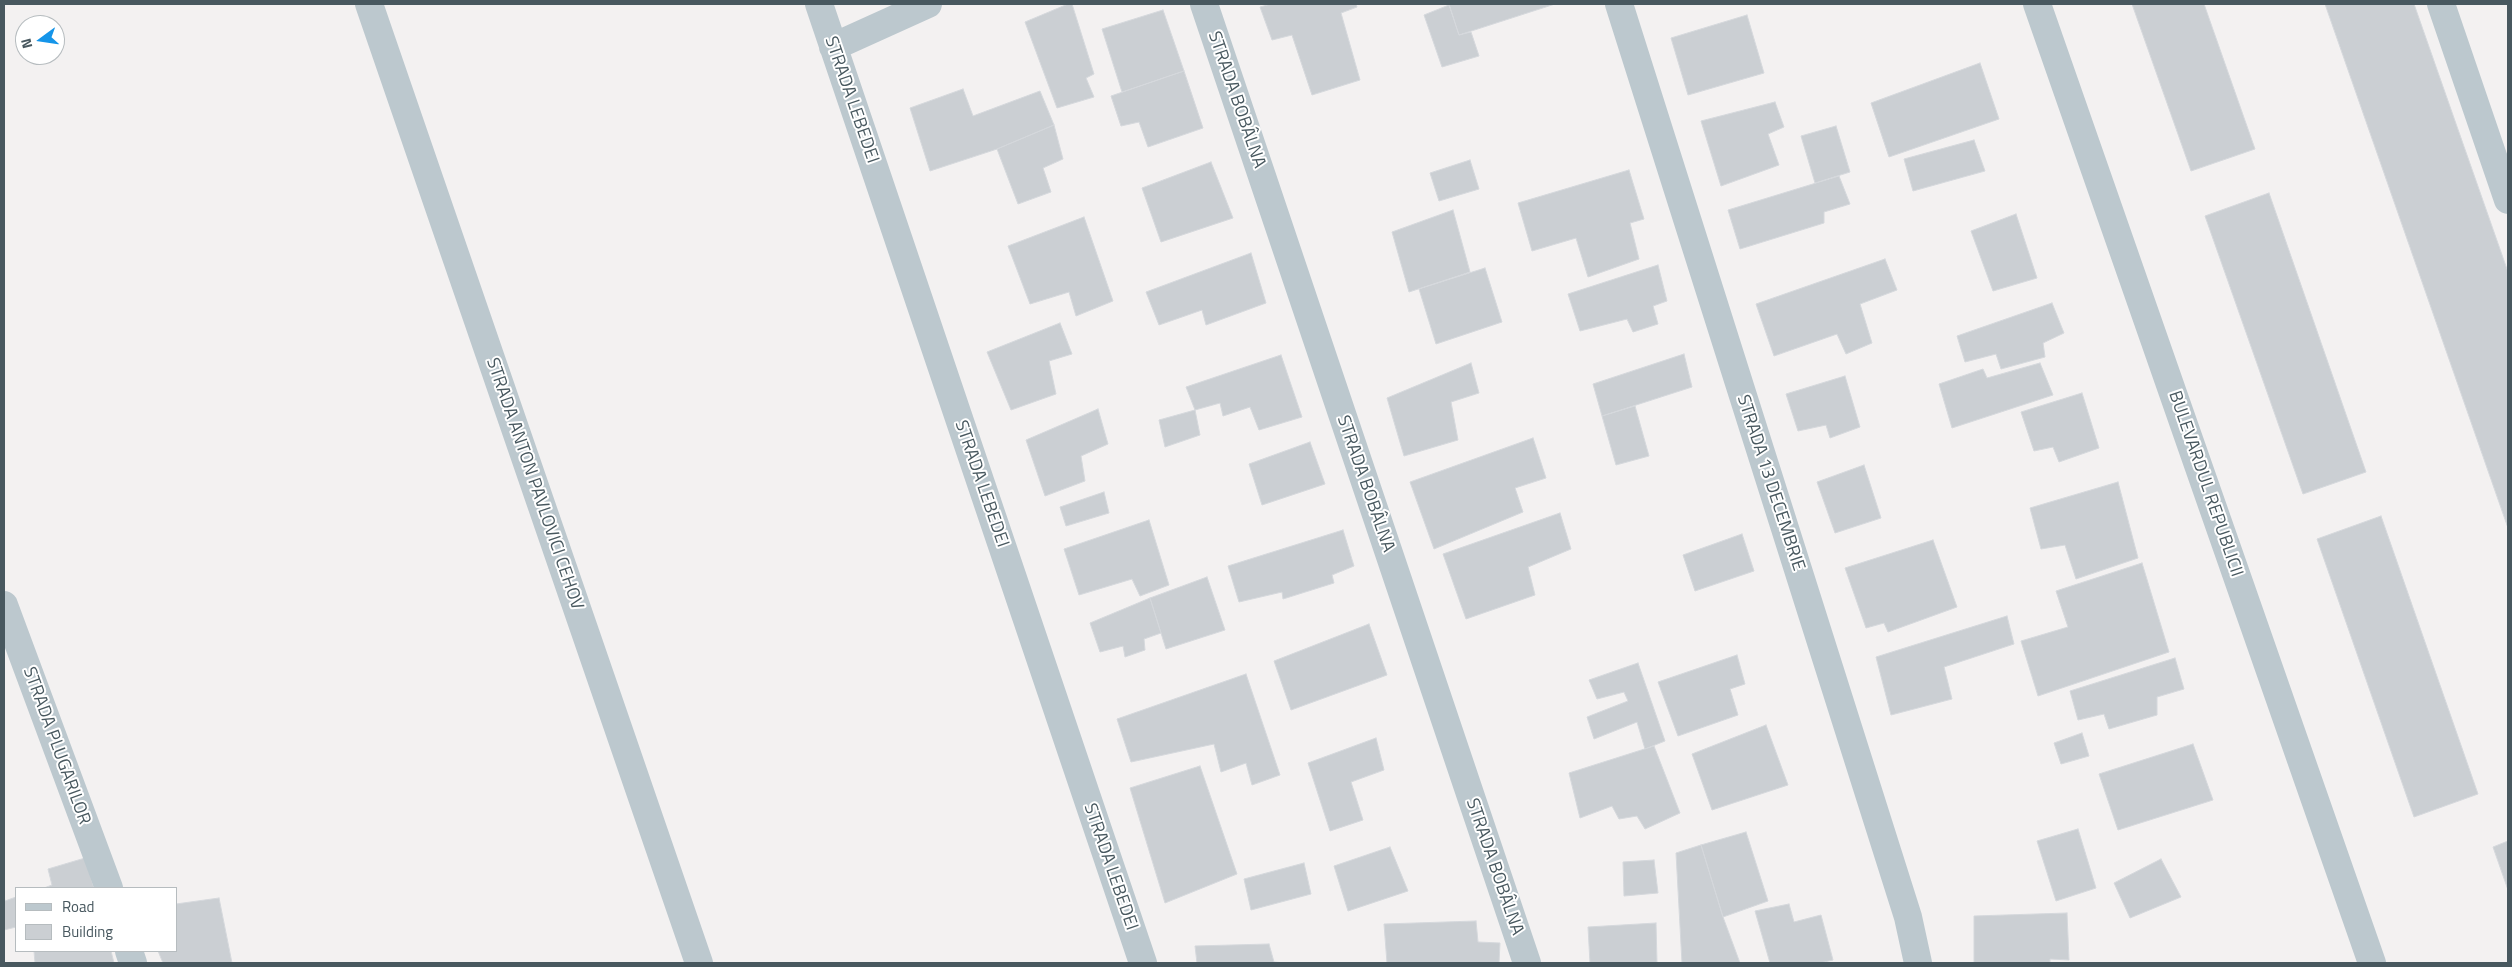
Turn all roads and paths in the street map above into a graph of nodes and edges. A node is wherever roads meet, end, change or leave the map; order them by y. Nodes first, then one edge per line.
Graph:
1 (369, 4) edge
2 (819, 4) edge
3 (928, 4) edge
4 (1204, 4) edge
5 (1619, 4) edge
6 (2037, 4) edge
7 (2441, 4) edge
8 (833, 47) junction
9 (2508, 200) edge
10 (4, 605) edge
11 (109, 887) edge
12 (699, 963) edge
13 (1142, 963) edge
14 (1526, 963) edge
15 (1918, 963) edge
16 (2372, 963) edge

1 - 12 street, STRADA ANTON PAVLOVICI CEHOV
2 - 8 street, STRADA LEBEDEI
3 - 8 street
4 - 14 street, STRADA BOBÂLNA
5 - 15 street, STRADA 13 DECEMBRIE
6 - 16 street, BULEVARDUL REPUBLICII
7 - 9 street
8 - 13 street, STRADA LEBEDEI
10 - 11 street, STRADA PLUGARILOR

